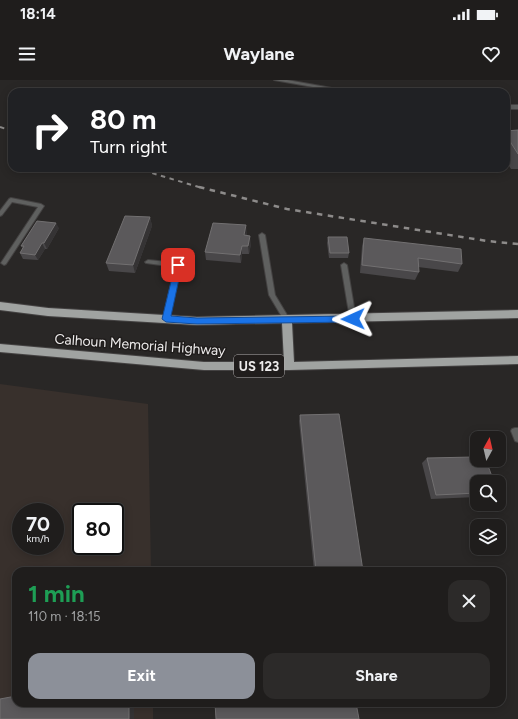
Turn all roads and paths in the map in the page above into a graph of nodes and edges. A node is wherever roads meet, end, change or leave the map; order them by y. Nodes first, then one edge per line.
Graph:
1 (277, 80) edge
2 (326, 88) edge
3 (0, 214) edge
4 (262, 235) dead end
5 (148, 262) dead end
6 (4, 263) dead end
7 (344, 266) dead end
8 (0, 306) edge
9 (518, 314) edge
10 (166, 319) junction
11 (353, 319) junction
12 (287, 320) junction
13 (0, 348) edge
14 (518, 360) edge
15 (289, 366) junction
16 (518, 431) edge
17 (518, 439) edge

1 - 2 street
3 - 6 lane
4 - 12 lane
5 - 10 lane
7 - 11 lane
8 - 10 highway, Calhoun Memorial Highway
9 - 11 highway, Calhoun Memorial Highway
10 - 12 highway, Calhoun Memorial Highway
11 - 12 highway, Calhoun Memorial Highway
12 - 15 highway
13 - 15 highway, Calhoun Memorial Highway / US 123
14 - 15 highway, Calhoun Memorial Highway / US 123
16 - 17 lane

